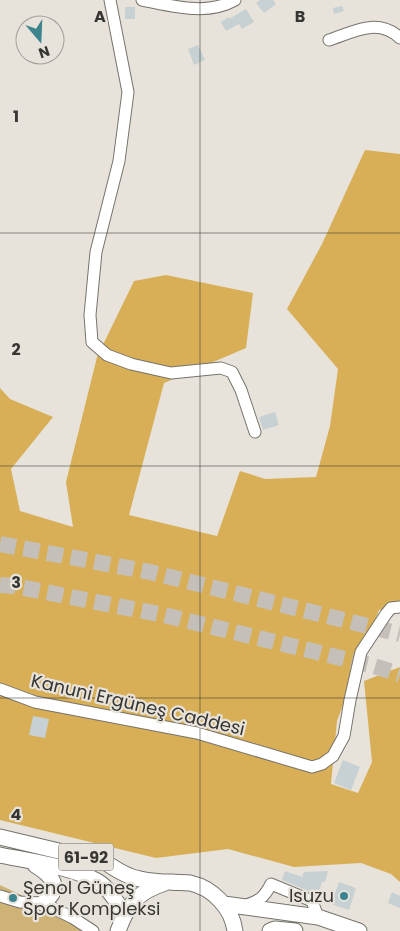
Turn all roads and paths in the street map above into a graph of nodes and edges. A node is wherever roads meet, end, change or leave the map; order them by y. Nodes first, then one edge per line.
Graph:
1 (110, 0) edge
2 (142, 0) edge
3 (236, 0) edge
4 (168, 2) edge
5 (400, 38) edge
6 (329, 40) dead end
7 (256, 432) dead end
8 (400, 607) edge
9 (0, 689) edge
10 (0, 837) edge
11 (0, 855) edge
12 (27, 860) junction
13 (169, 882) junction
14 (0, 896) edge
15 (42, 903) junction
16 (224, 904) junction
17 (241, 907) junction
18 (124, 914) junction
19 (318, 917) junction
20 (92, 931) edge
21 (118, 931) edge
22 (236, 931) edge
23 (270, 931) edge
24 (295, 931) edge
25 (359, 931) edge

1 - 7 street
2 - 4 street
3 - 4 street
5 - 6 street
8 - 9 street, Kanuni Ergüneş Caddesi
10 - 13 main road, 61-92
11 - 12 main road, 61-92
12 - 15 main road
12 - 18 main road, 61-92
13 - 16 main road, 61-92
13 - 18 main road, 61-92
14 - 15 street
15 - 20 street
16 - 17 main road, 61-92
16 - 22 main road, 61-92
17 - 19 main road, 61-92
17 - 19 street
18 - 21 main road, 61-92
19 - 25 main road, 61-92
23 - 24 main road

